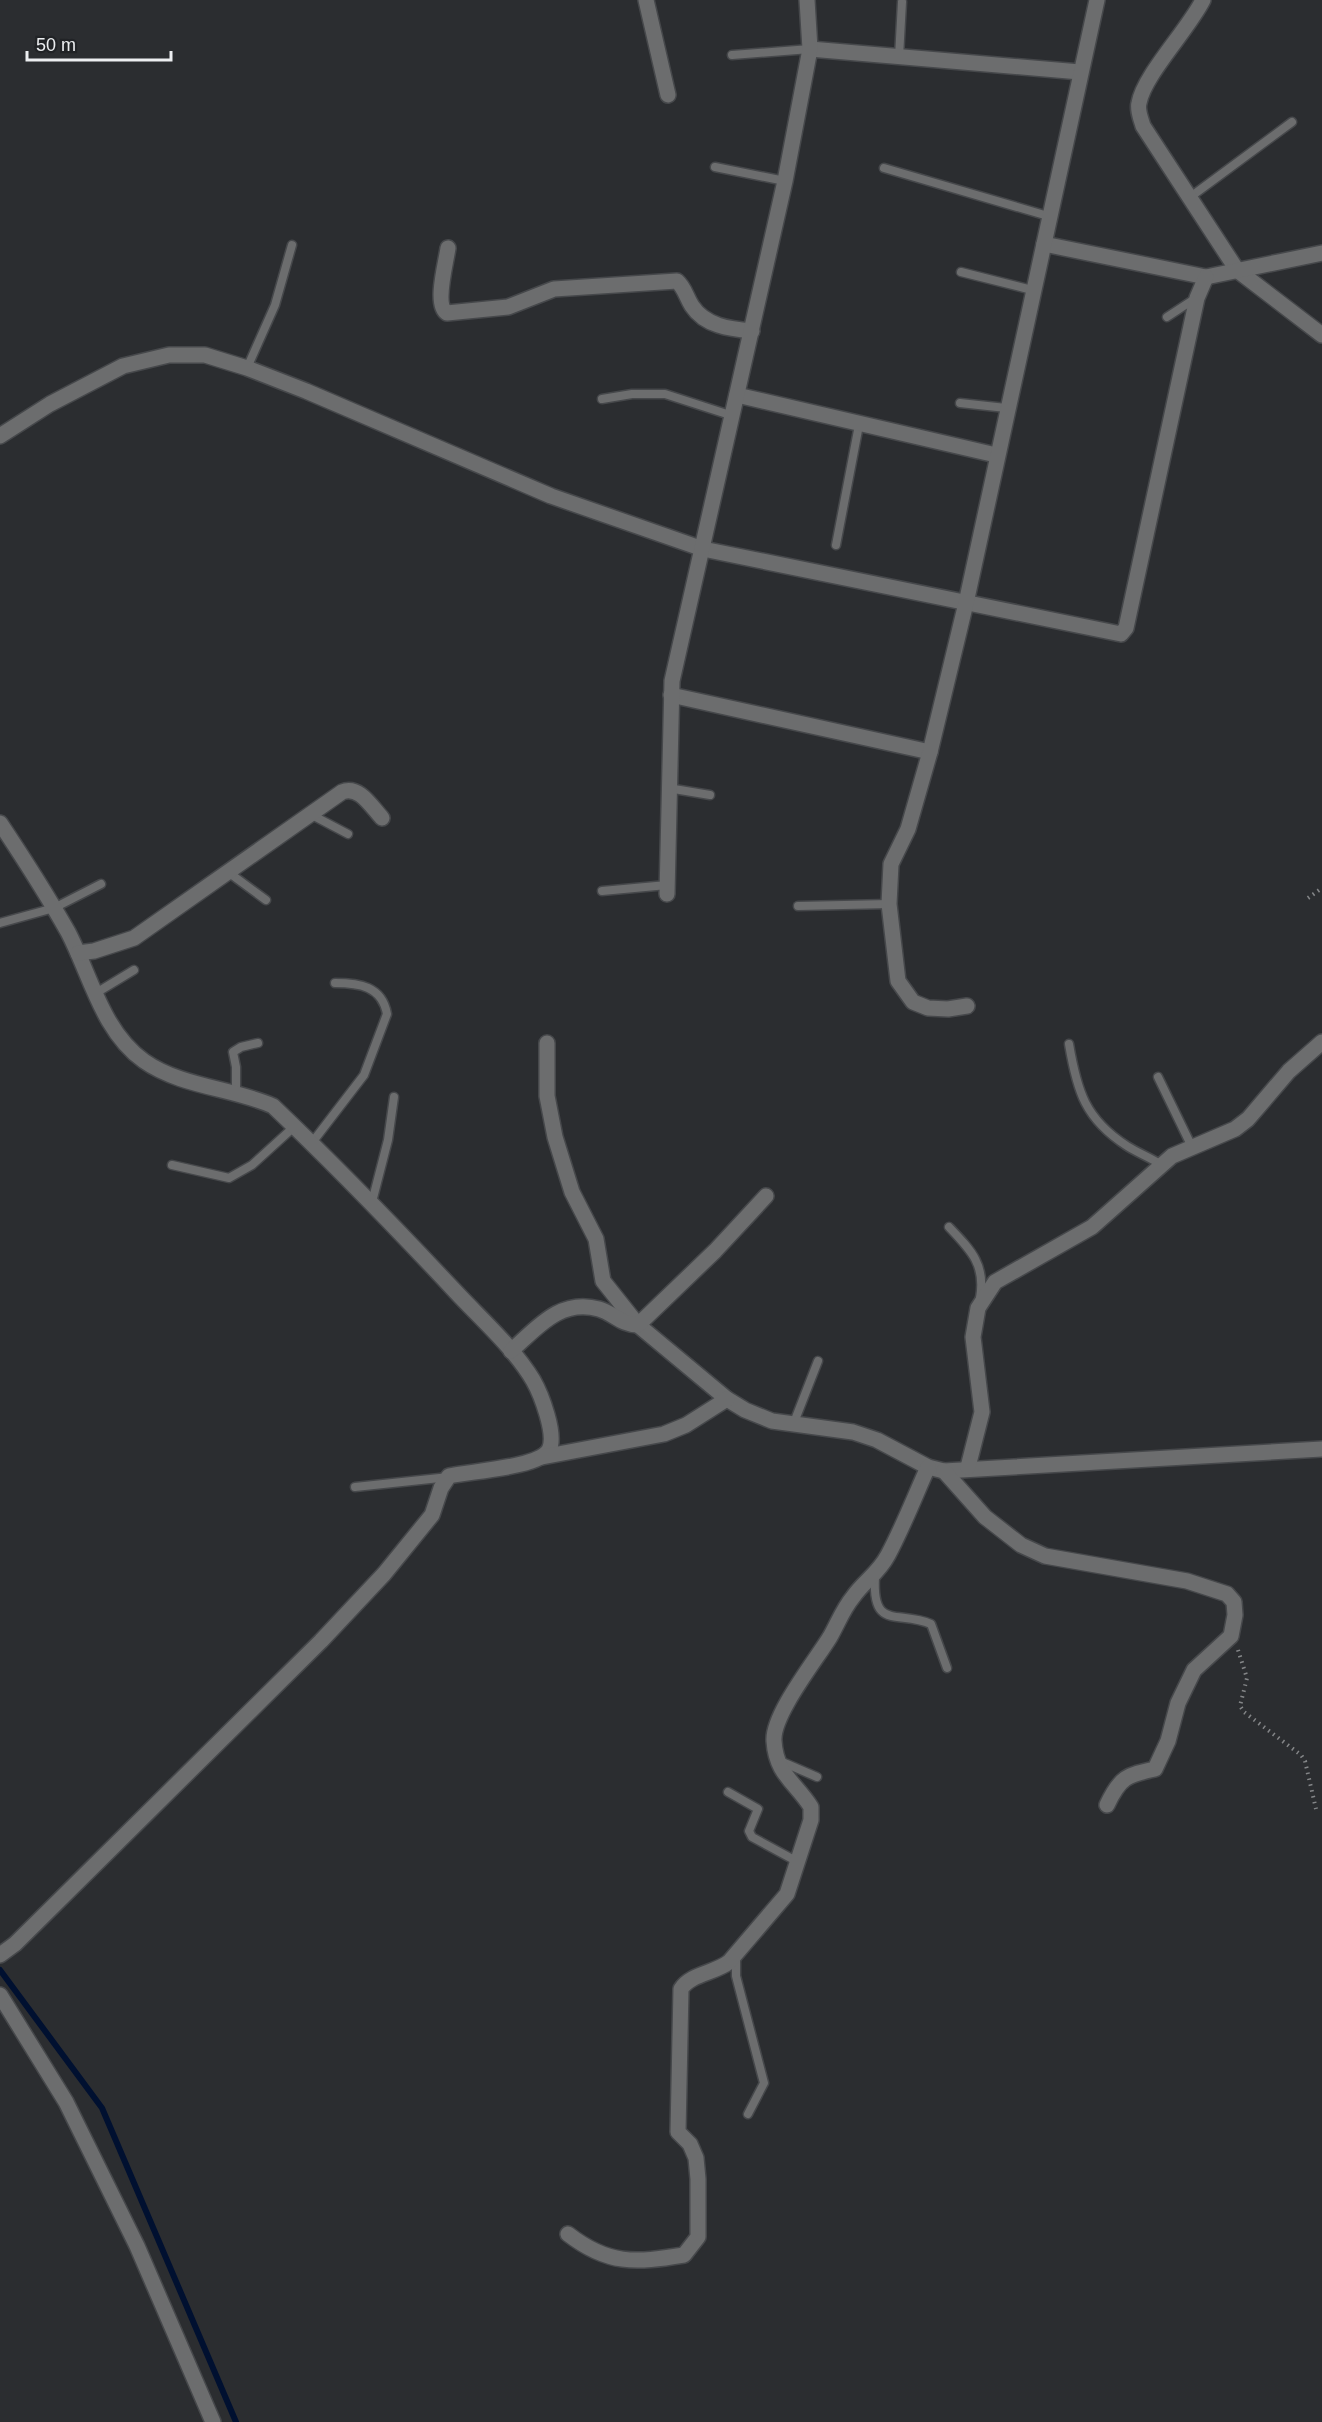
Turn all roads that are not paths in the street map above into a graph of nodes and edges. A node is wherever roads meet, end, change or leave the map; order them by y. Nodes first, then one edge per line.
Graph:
1 (646, 0) edge
2 (807, 0) edge
3 (1097, 0) edge
4 (1203, 0) edge
5 (902, 2) dead end
6 (810, 49) junction
7 (732, 55) dead end
8 (899, 57) junction
9 (1080, 72) junction
10 (668, 95) dead end
11 (1292, 122) dead end
12 (715, 168) dead end
13 (884, 168) dead end
14 (785, 181) junction
15 (1188, 198) junction
16 (1048, 216) junction
17 (1044, 244) junction
18 (292, 245) dead end
19 (448, 248) dead end
20 (1322, 253) edge
21 (1238, 270) junction
22 (961, 272) dead end
23 (1206, 277) junction
24 (1032, 291) junction
25 (1197, 298) junction
26 (1167, 317) dead end
27 (752, 331) junction
28 (1322, 335) edge
29 (248, 368) junction
30 (737, 395) junction
31 (602, 399) dead end
32 (960, 403) dead end
33 (1006, 408) junction
34 (733, 416) junction
35 (859, 425) junction
36 (0, 436) edge
37 (996, 455) junction
38 (836, 545) dead end
39 (703, 549) junction
40 (966, 603) junction
41 (671, 695) junction
42 (930, 752) junction
43 (668, 788) junction
44 (710, 795) dead end
45 (310, 814) junction
46 (382, 818) dead end
47 (0, 823) edge
48 (348, 834) dead end
49 (228, 872) junction
50 (100, 884) dead end
51 (667, 890) joint
52 (602, 891) dead end
53 (266, 900) dead end
54 (889, 904) junction
55 (798, 906) dead end
56 (54, 908) junction
57 (0, 923) edge
58 (78, 953) junction
59 (134, 970) dead end
60 (335, 983) dead end
61 (96, 993) junction
62 (967, 1006) dead end
63 (1322, 1042) edge
64 (258, 1043) dead end
65 (547, 1043) dead end
66 (1069, 1044) dead end
67 (1158, 1077) dead end
68 (236, 1093) junction
69 (393, 1097) dead end
70 (295, 1126) junction
71 (311, 1144) junction
72 (1192, 1147) junction
73 (1160, 1164) junction
74 (172, 1165) dead end
75 (766, 1196) dead end
76 (372, 1202) junction
77 (949, 1227) dead end
78 (978, 1308) junction
79 (638, 1325) junction
80 (511, 1351) junction
81 (818, 1361) dead end
82 (728, 1399) junction
83 (793, 1425) junction
84 (1322, 1449) edge
85 (542, 1457) junction
86 (928, 1467) junction
87 (968, 1467) junction
88 (944, 1471) junction
89 (449, 1476) junction
90 (355, 1487) dead end
91 (875, 1577) junction
92 (947, 1668) dead end
93 (776, 1760) junction
94 (817, 1777) dead end
95 (728, 1791) dead end
96 (1107, 1805) dead end
97 (799, 1862) junction
98 (738, 1949) junction
99 (0, 1955) edge
100 (0, 1995) edge
101 (748, 2114) dead end
102 (568, 2234) dead end
103 (213, 2422) edge

1 - 10 street
2 - 6 street
3 - 9 street
4 - 15 street
5 - 8 lane
6 - 7 lane
6 - 8 street
6 - 14 street
8 - 9 street
9 - 16 street
11 - 15 lane
12 - 14 lane
13 - 16 lane
14 - 27 street
15 - 21 street
16 - 17 street
17 - 23 street
17 - 24 street
18 - 29 lane
19 - 27 street
20 - 21 street
21 - 23 street
21 - 28 street
22 - 24 lane
23 - 25 street
24 - 33 street
25 - 26 lane
25 - 40 street
27 - 30 street
29 - 36 street
29 - 39 street
30 - 34 street
30 - 35 street
31 - 34 lane
32 - 33 lane
33 - 37 street
34 - 39 street
35 - 37 street
35 - 38 lane
37 - 40 street
39 - 40 street
39 - 41 street
40 - 42 street
41 - 42 street
41 - 43 street
42 - 54 street
43 - 44 lane
43 - 51 street
45 - 46 street
45 - 48 lane
45 - 49 street
47 - 56 street
49 - 53 lane
49 - 58 street
50 - 56 lane
51 - 52 lane
54 - 55 lane
54 - 62 street
56 - 57 lane
56 - 58 street
58 - 61 street
59 - 61 lane
60 - 71 lane
61 - 68 street
63 - 72 street
64 - 68 lane
65 - 79 street
66 - 73 lane
67 - 72 lane
68 - 70 street
69 - 76 lane
70 - 71 street
70 - 74 lane
71 - 76 street
72 - 73 street
73 - 78 street
75 - 79 street
76 - 80 street
77 - 78 lane
78 - 87 street
79 - 80 street
79 - 82 street
80 - 85 street
81 - 83 lane
82 - 83 street
82 - 85 street
83 - 86 street
84 - 87 street
85 - 89 street
86 - 88 street
86 - 91 street
87 - 88 street
88 - 96 street
89 - 90 lane
89 - 99 street
91 - 92 lane
91 - 93 street
93 - 94 lane
93 - 97 street
95 - 97 lane
97 - 98 street
98 - 101 lane
98 - 102 street
100 - 103 street

